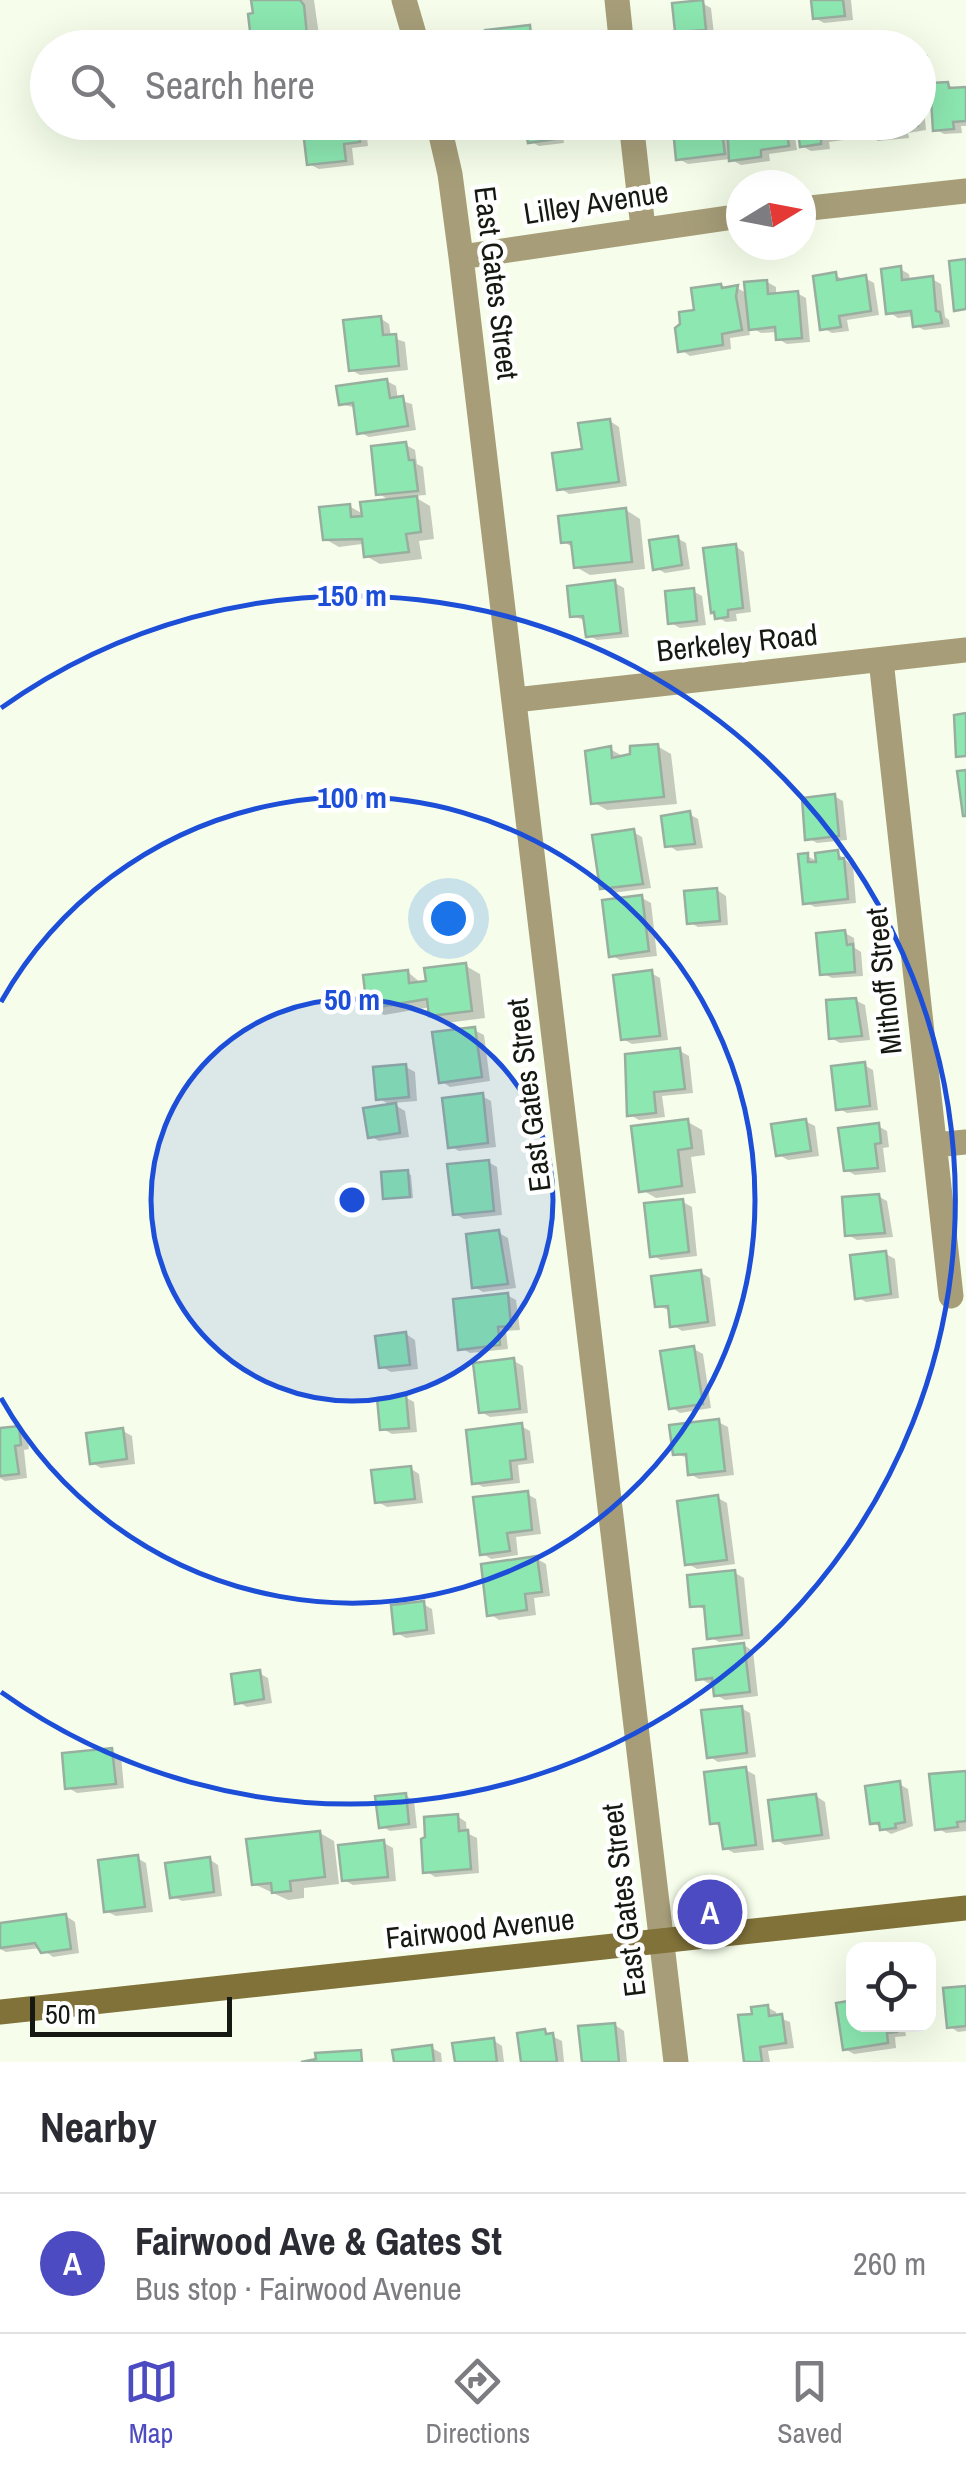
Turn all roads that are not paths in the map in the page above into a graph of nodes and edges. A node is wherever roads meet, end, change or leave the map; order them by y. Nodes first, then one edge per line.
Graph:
1 (404, 0) edge
2 (617, 0) edge
3 (413, 30) edge
4 (620, 30) edge
5 (442, 140) edge
6 (633, 140) edge
7 (966, 191) edge
8 (816, 207) edge
9 (726, 218) edge
10 (643, 228) junction
11 (462, 257) junction
12 (966, 650) edge
13 (881, 660) junction
14 (516, 700) junction
15 (966, 1142) edge
16 (934, 1145) junction
17 (951, 1296) dead end
18 (966, 1908) edge
19 (662, 1942) junction
20 (0, 2012) edge
21 (676, 2062) edge

1 - 3 street
2 - 4 street
5 - 11 street, East Gates Street
6 - 10 street
7 - 8 street
9 - 10 street, Lilley Avenue
10 - 11 street, Lilley Avenue
11 - 14 street, East Gates Street
12 - 13 street, Berkeley Road
13 - 14 street, Berkeley Road
13 - 16 street, Mithoff Street
14 - 19 street, East Gates Street
15 - 16 street
16 - 17 street, Mithoff Street
18 - 19 street, Fairwood Avenue
19 - 20 street, Fairwood Avenue
19 - 21 street, East Gates Street

